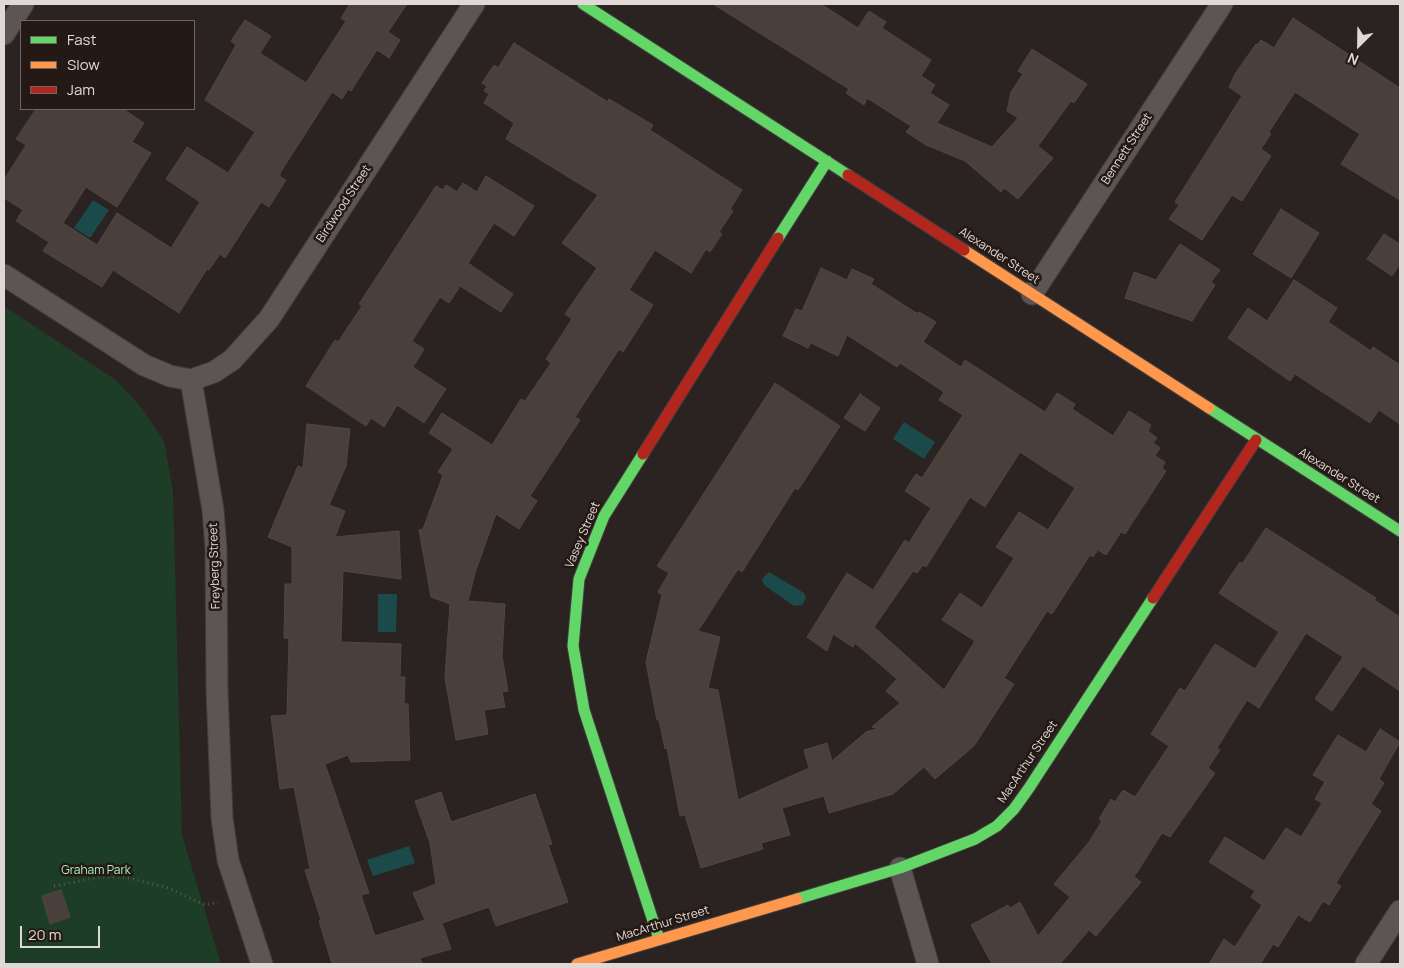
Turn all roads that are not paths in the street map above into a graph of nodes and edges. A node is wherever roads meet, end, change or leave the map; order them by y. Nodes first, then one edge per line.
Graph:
1 (23, 4) edge
2 (474, 4) edge
3 (583, 4) edge
4 (1222, 4) edge
5 (4, 34) edge
6 (827, 161) junction
7 (4, 275) edge
8 (1032, 294) junction
9 (191, 380) junction
10 (1256, 440) junction
11 (1400, 531) edge
12 (900, 868) junction
13 (1400, 911) edge
14 (659, 940) junction
15 (262, 964) edge
16 (576, 964) edge
17 (928, 964) edge
18 (1366, 964) edge

1 - 5 street
2 - 9 street, Birdwood Street
3 - 6 street, Alexander Street
4 - 8 street, Bennett Street
6 - 8 street, Alexander Street
6 - 14 street, Vasey Street
7 - 9 street
8 - 10 street, Alexander Street
9 - 15 street, Freyberg Street
10 - 11 street, Alexander Street
10 - 12 street, MacArthur Street
12 - 14 street, MacArthur Street
12 - 17 street
13 - 18 street
14 - 16 street, MacArthur Street

